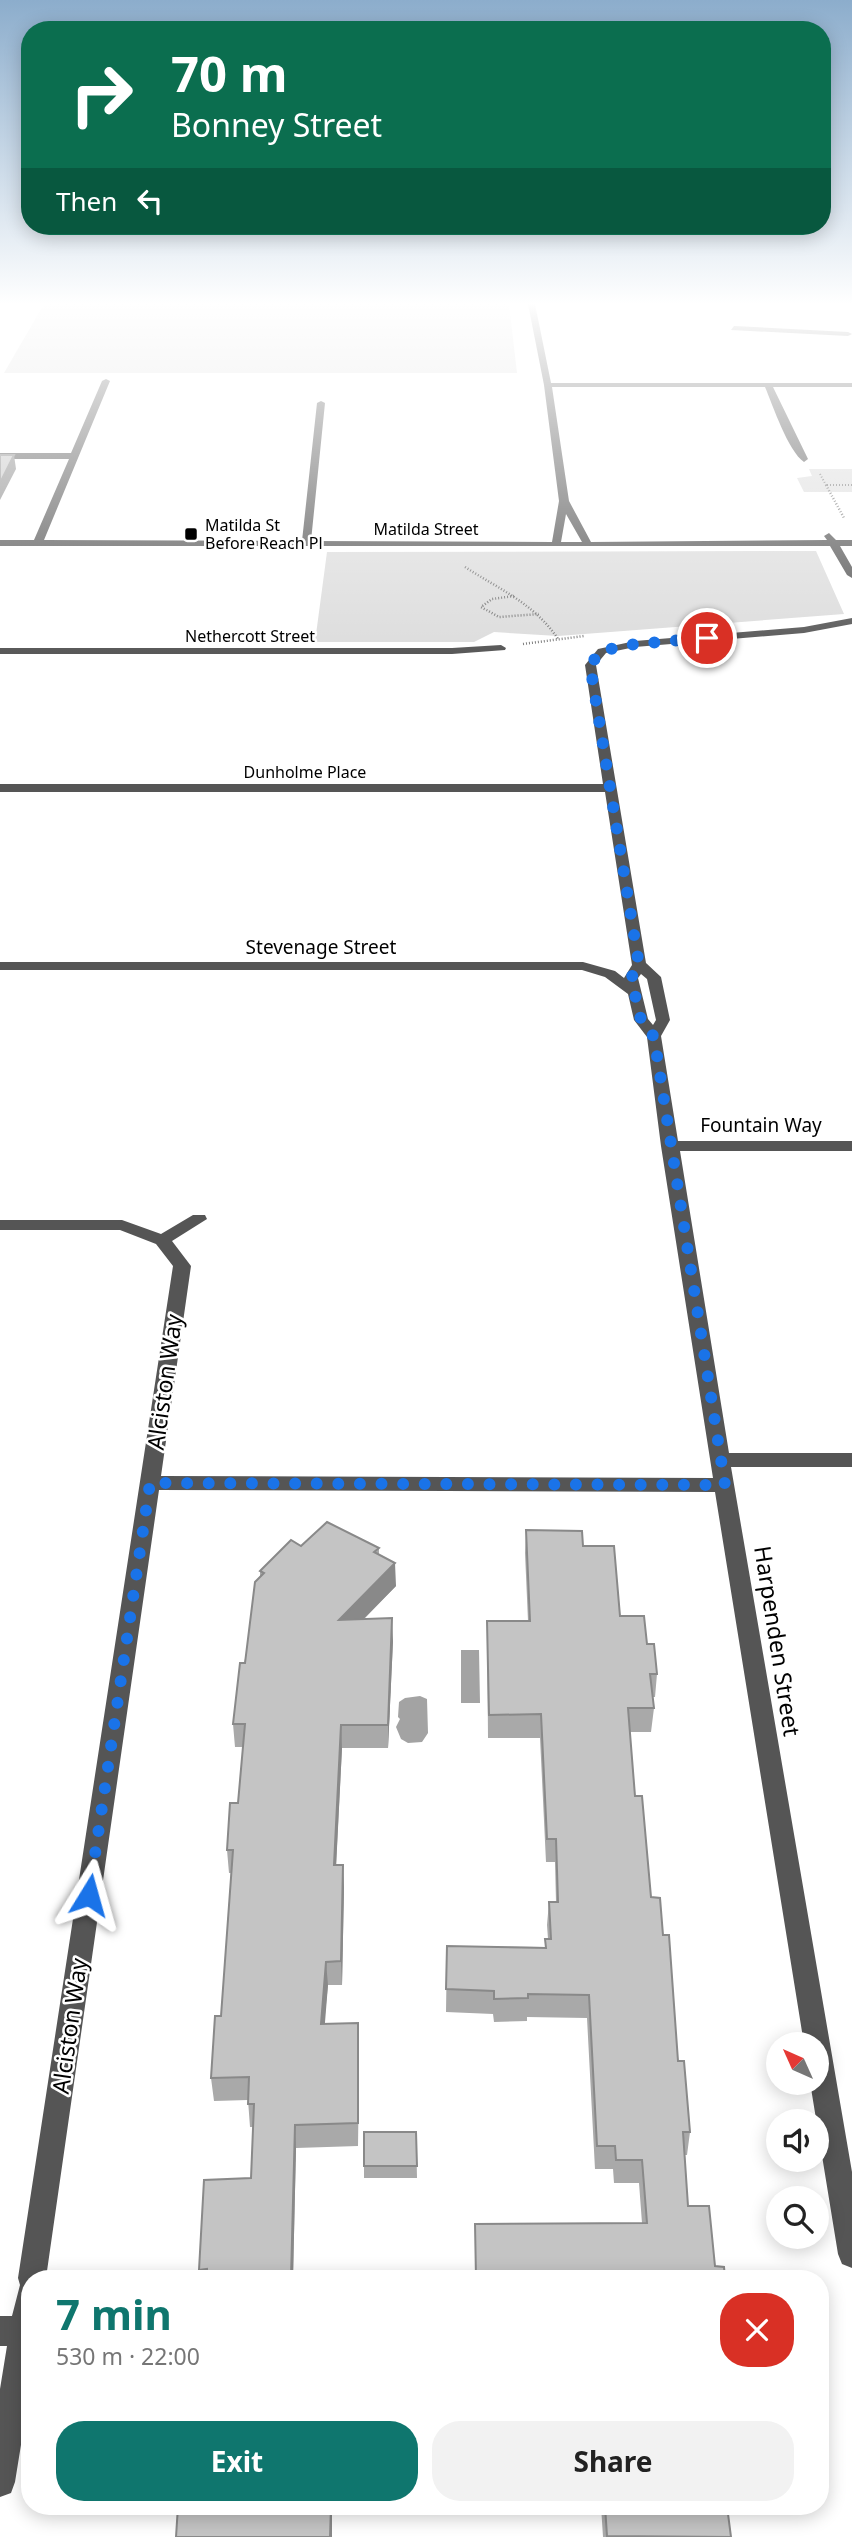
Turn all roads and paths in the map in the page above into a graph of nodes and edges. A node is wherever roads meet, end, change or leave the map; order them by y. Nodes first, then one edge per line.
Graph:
1 (88, 422) edge
2 (319, 422) edge
3 (553, 422) edge
4 (784, 422) edge
5 (0, 456) edge
6 (73, 456) junction
7 (804, 459) joint
8 (827, 485) junction
9 (852, 485) edge
10 (564, 500) junction
11 (0, 537) edge
12 (852, 539) edge
13 (39, 540) junction
14 (830, 540) junction
15 (306, 541) junction
16 (556, 542) junction
17 (587, 542) junction
18 (0, 544) edge
19 (464, 566) dead end
20 (852, 575) edge
21 (515, 596) junction
22 (540, 614) junction
23 (852, 621) edge
24 (558, 639) dead end
25 (500, 648) dead end
26 (0, 651) edge
27 (0, 788) edge
28 (610, 788) junction
29 (639, 965) junction
30 (0, 966) edge
31 (635, 993) junction
32 (654, 1037) junction
33 (669, 1146) junction
34 (852, 1146) edge
35 (199, 1219) dead end
36 (0, 1225) edge
37 (162, 1240) junction
38 (720, 1460) junction
39 (852, 1460) edge
40 (150, 1483) junction
41 (725, 1485) junction
42 (852, 2254) edge
43 (33, 2270) edge
44 (21, 2313) edge
45 (12, 2331) edge
46 (0, 2483) edge

1 - 6 street
2 - 15 street
3 - 10 street
4 - 7 street
5 - 6 street
6 - 13 street
7 - 8 path
8 - 9 path
8 - 12 path
10 - 16 street
10 - 17 street
11 - 13 street, Matilda Street
12 - 14 street, Matilda Street
13 - 15 street, Matilda Street
13 - 18 street, Matilda Street
14 - 17 street, Matilda Street
14 - 20 street
15 - 16 street, Matilda Street
16 - 17 street, Matilda Street
19 - 21 path
21 - 22 path
21 - 22 path
22 - 24 path
23 - 28 street, Harpenden Street
25 - 26 street, Nethercott Street
27 - 28 street, Dunholme Place
28 - 29 street, Harpenden Street
29 - 31 street, Harpenden Street
29 - 32 street, Harpenden Street
30 - 31 street, Stevenage Street
31 - 32 street, Harpenden Street
32 - 33 street, Harpenden Street
33 - 34 street, Fountain Way
33 - 38 street, Harpenden Street
35 - 37 street
36 - 37 street
37 - 40 street, Alciston Way
38 - 39 street
38 - 41 street, Harpenden Street
40 - 41 street
40 - 43 street, Alciston Way
41 - 42 street, Harpenden Street
44 - 45 street
45 - 46 street

